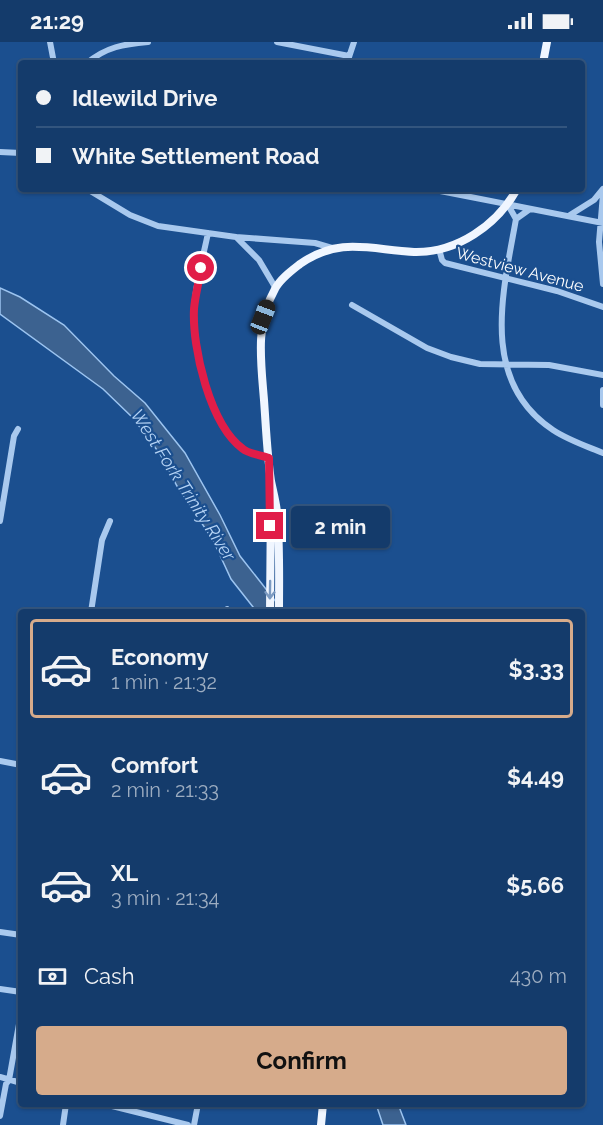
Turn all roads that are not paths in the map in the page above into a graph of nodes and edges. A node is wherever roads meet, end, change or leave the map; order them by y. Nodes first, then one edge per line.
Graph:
1 (50, 42) edge
2 (148, 42) edge
3 (277, 42) edge
4 (354, 42) edge
5 (547, 42) edge
6 (53, 60) edge
7 (91, 60) edge
8 (348, 60) edge
9 (544, 60) edge
10 (0, 152) edge
11 (18, 153) edge
12 (603, 189) edge
13 (91, 192) edge
14 (445, 192) edge
15 (515, 192) edge
16 (603, 194) edge
17 (508, 205) junction
18 (530, 209) junction
19 (570, 215) junction
20 (516, 219) junction
21 (601, 223) edge
22 (208, 233) junction
23 (236, 237) junction
24 (332, 248) junction
25 (439, 249) junction
26 (506, 277) junction
27 (603, 284) edge
28 (276, 287) junction
29 (352, 305) dead end
30 (603, 307) edge
31 (506, 364) junction
32 (603, 375) edge
33 (603, 390) edge
34 (603, 405) edge
35 (18, 429) dead end
36 (603, 453) edge
37 (269, 458) junction
38 (271, 480) junction
39 (110, 520) dead end
40 (0, 521) edge
41 (91, 609) edge
42 (270, 609) edge
43 (279, 609) edge
44 (0, 761) edge
45 (18, 764) edge
46 (0, 932) edge
47 (18, 935) edge
48 (0, 988) edge
49 (18, 991) edge
50 (18, 1030) edge
51 (0, 1077) edge
52 (9, 1080) junction
53 (18, 1082) edge
54 (66, 1107) edge
55 (116, 1107) edge
56 (197, 1107) edge
57 (323, 1107) edge
58 (0, 1116) edge
59 (63, 1125) edge
60 (188, 1125) edge
61 (194, 1125) edge
62 (321, 1125) edge

1 - 6 street
2 - 7 street
3 - 8 street
4 - 8 street
5 - 9 main road
10 - 11 street
12 - 19 street
13 - 22 street
14 - 17 street
15 - 17 main road
16 - 21 street
17 - 18 street
17 - 20 street
17 - 25 main road
18 - 19 street
18 - 20 street
19 - 21 street
20 - 26 street
21 - 27 street
22 - 23 street
22 - 37 street
23 - 24 street
23 - 28 street
24 - 25 main road
24 - 28 main road
25 - 26 street, Westview Avenue
26 - 30 street, Westview Avenue
26 - 31 street
28 - 37 main road
29 - 31 street
31 - 32 street
31 - 36 street
33 - 34 street
35 - 40 street
37 - 38 main road
38 -> 42 main road
38 - 43 main road
39 - 41 street
44 - 45 street
46 - 47 street
48 - 49 street
50 - 52 street
51 - 52 street
52 - 53 street
52 - 58 street
54 - 59 street
55 - 60 street
56 - 61 street
57 - 62 main road

